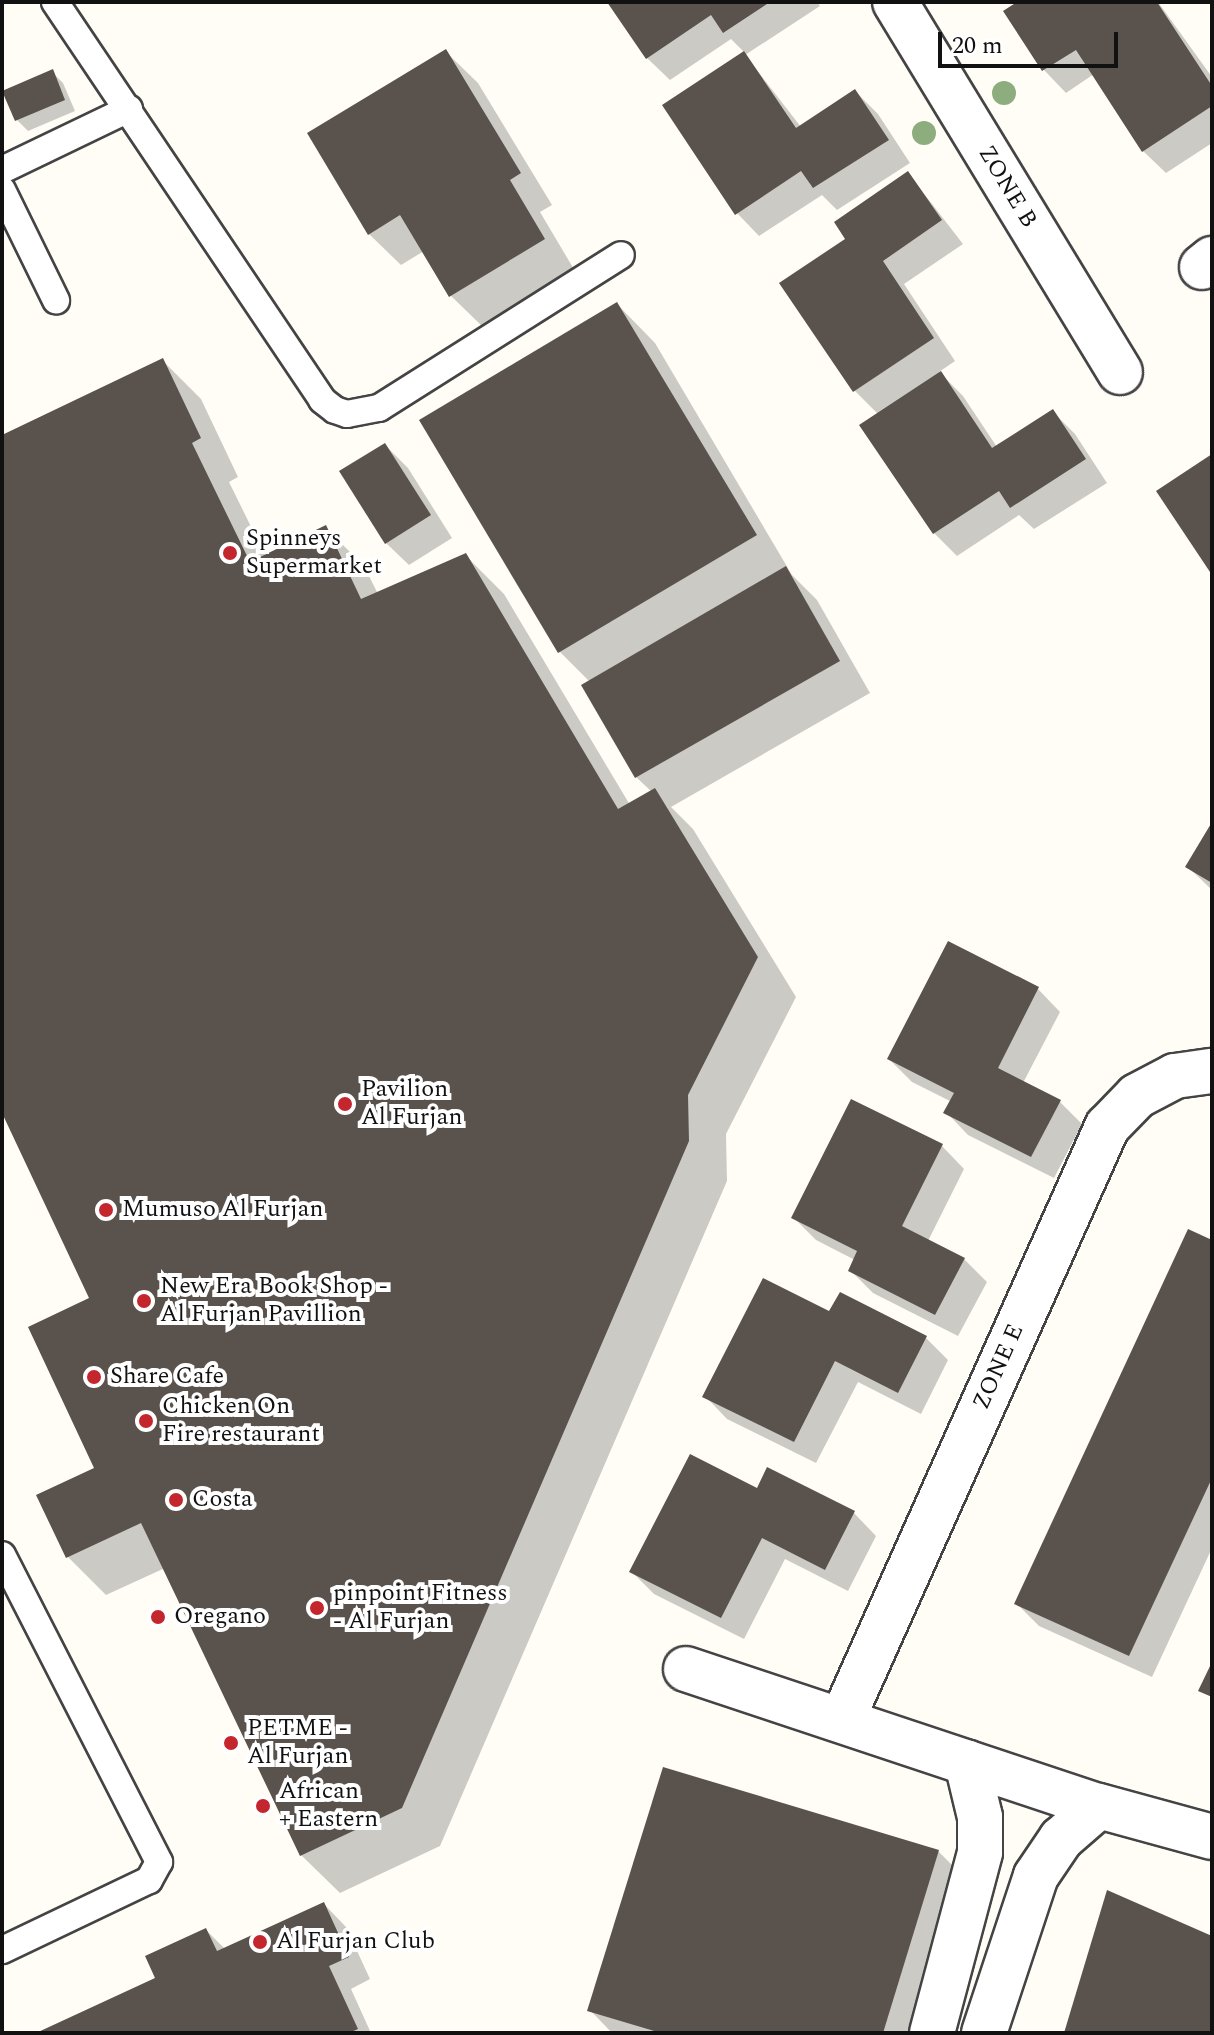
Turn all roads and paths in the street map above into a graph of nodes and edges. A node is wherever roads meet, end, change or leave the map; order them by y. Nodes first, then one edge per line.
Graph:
1 (55, 2) edge
2 (895, 2) edge
3 (129, 109) junction
4 (2, 170) edge
5 (2, 190) edge
6 (621, 255) dead end
7 (56, 300) dead end
8 (1120, 372) dead end
9 (1212, 1071) edge
10 (2, 1555) edge
11 (686, 1669) dead end
12 (842, 1720) junction
13 (967, 1763) junction
14 (1099, 1806) junction
15 (1212, 1837) edge
16 (5, 1942) edge
17 (932, 2033) edge
18 (984, 2033) edge

1 - 3 lane
2 - 8 street, ZONE B
3 - 4 lane
3 - 6 lane
5 - 7 lane
9 - 12 street, ZONE E
10 - 16 lane
11 - 12 street
12 - 13 street
13 - 14 street
13 - 17 street
14 - 15 street
14 - 18 street

